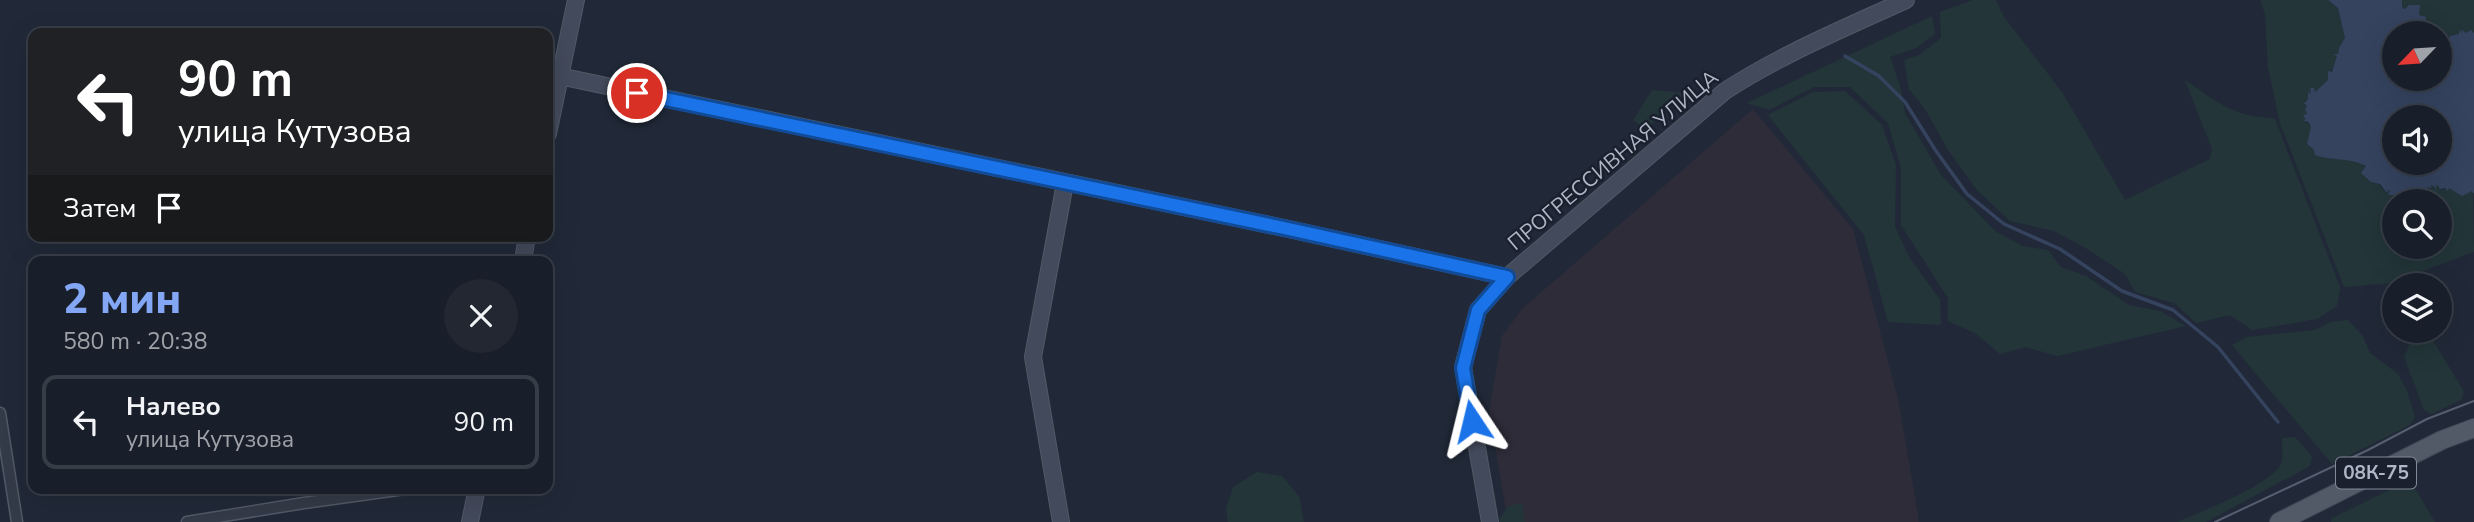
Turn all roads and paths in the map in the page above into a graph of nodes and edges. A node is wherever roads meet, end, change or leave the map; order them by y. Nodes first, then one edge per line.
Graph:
1 (576, 0) edge
2 (1906, 0) edge
3 (559, 76) junction
4 (553, 108) edge
5 (1065, 183) junction
6 (1507, 277) junction
7 (0, 413) edge
8 (2474, 428) edge
9 (369, 494) edge
10 (476, 494) edge
11 (17, 522) edge
12 (187, 522) edge
13 (470, 522) edge
14 (1061, 522) edge
15 (1490, 522) edge
16 (2279, 522) edge

1 - 3 street
2 - 6 street, ПРОГРЕССИВНАЯ УЛИЦА
3 - 4 street
3 - 5 street
5 - 6 street
5 - 14 street
6 - 15 street, ПРОГРЕССИВНАЯ УЛИЦА
7 - 11 street
8 - 16 main road, 08К-75
9 - 12 street
10 - 13 street

